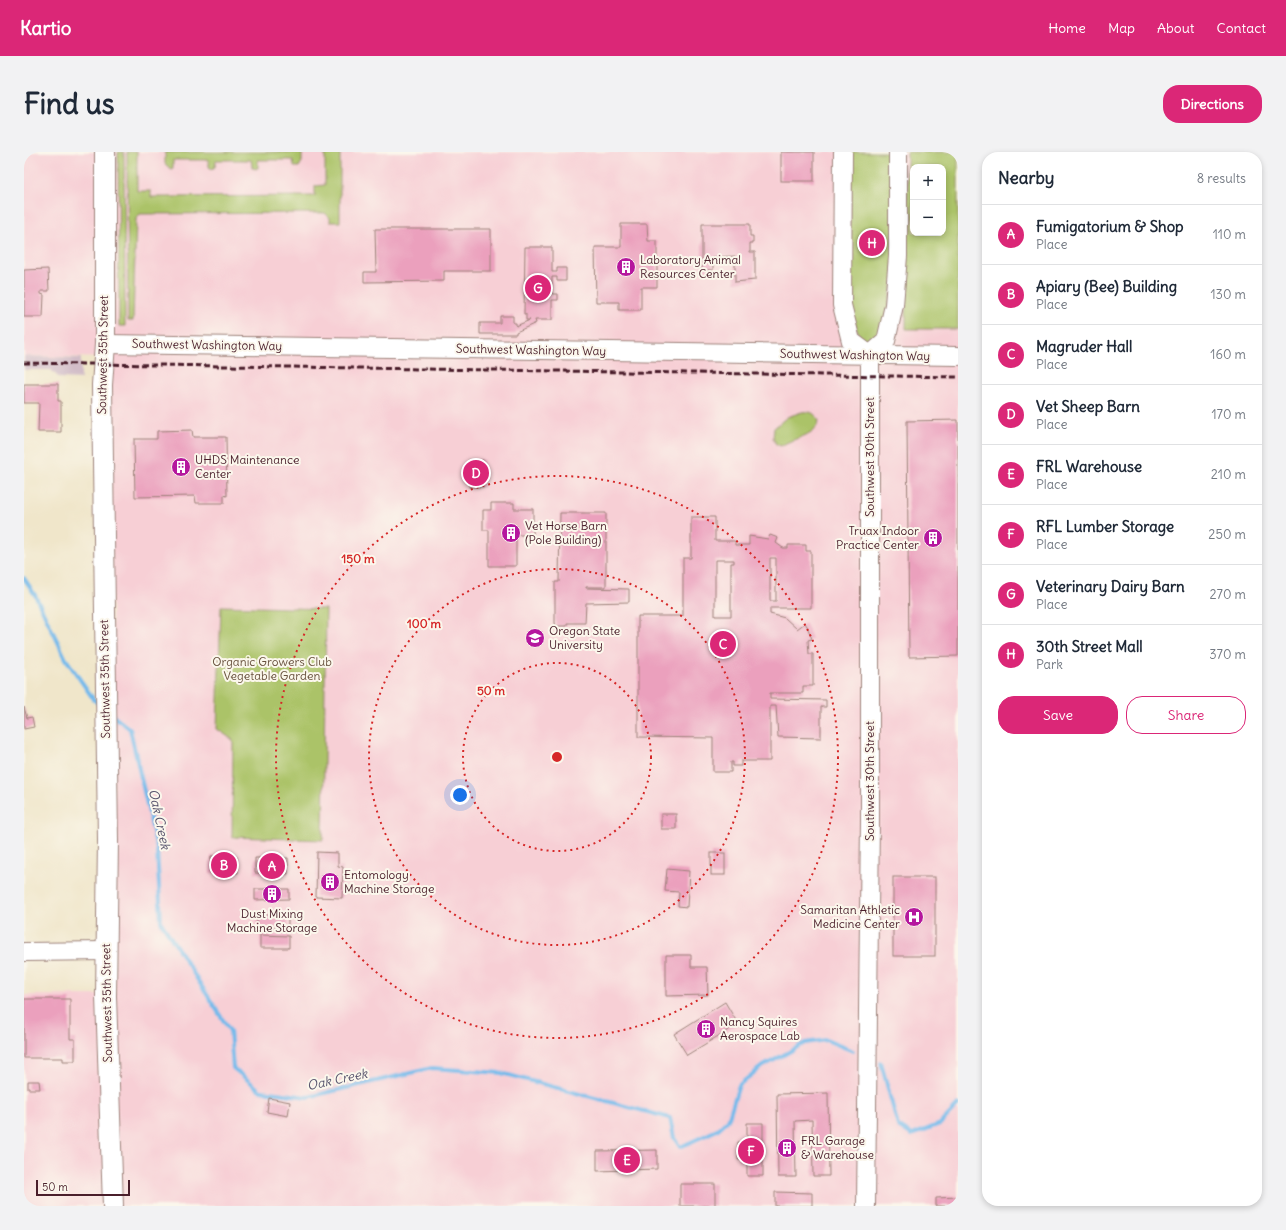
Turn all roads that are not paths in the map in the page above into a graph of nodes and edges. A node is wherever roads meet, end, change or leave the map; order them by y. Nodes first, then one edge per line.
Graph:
1 (105, 152) edge
2 (843, 152) edge
3 (898, 152) edge
4 (105, 344) junction
5 (870, 355) junction
6 (958, 356) edge
7 (106, 951) junction
8 (24, 952) edge
9 (113, 1206) edge
10 (866, 1206) edge

1 - 4 main road, Southwest 35th Street
2 - 5 street
3 - 5 street
4 - 5 street, Southwest Washington Way
4 - 7 main road, Southwest 35th Street
5 - 6 street, Southwest Washington Way
5 - 10 street, Southwest 30th Street
7 - 8 street
7 - 9 main road, Southwest 35th Street

